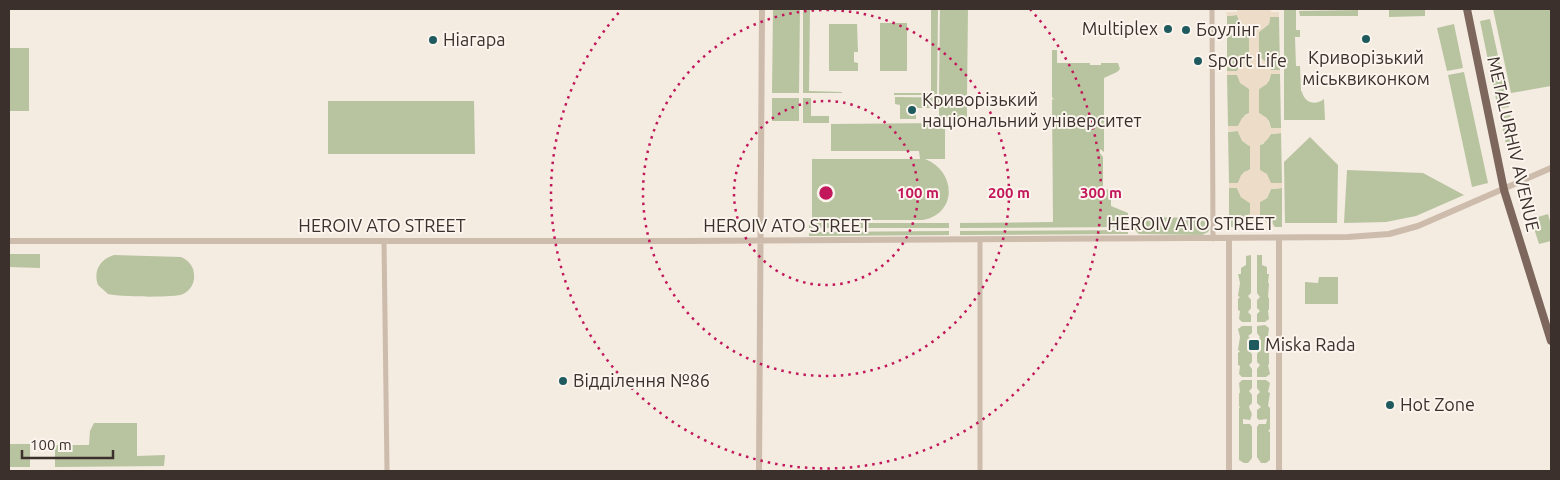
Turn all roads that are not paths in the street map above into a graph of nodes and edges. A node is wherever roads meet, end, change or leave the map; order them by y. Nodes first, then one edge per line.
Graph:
1 (762, 9) edge
2 (1212, 9) edge
3 (1467, 9) edge
4 (1551, 168) edge
5 (1504, 190) junction
6 (1213, 239) junction
7 (1229, 239) junction
8 (1279, 239) junction
9 (761, 240) junction
10 (980, 240) junction
11 (9, 241) edge
12 (384, 241) junction
13 (1551, 341) edge
14 (387, 471) edge
15 (759, 471) edge
16 (980, 471) edge
17 (1229, 471) edge
18 (1279, 471) edge

1 - 9 street
2 - 6 street
3 - 5 main road, METALURHIV AVENUE
4 - 5 street, HEROIV ATO STREET
5 - 8 street, HEROIV ATO STREET
5 - 13 main road, METALURHIV AVENUE
6 - 7 street, HEROIV ATO STREET
6 - 10 street, HEROIV ATO STREET
7 - 8 street, HEROIV ATO STREET
7 - 17 street
8 - 18 street
9 - 10 street, HEROIV ATO STREET
9 - 12 street, HEROIV ATO STREET
9 - 15 street
10 - 16 street
11 - 12 street, HEROIV ATO STREET
12 - 14 street

